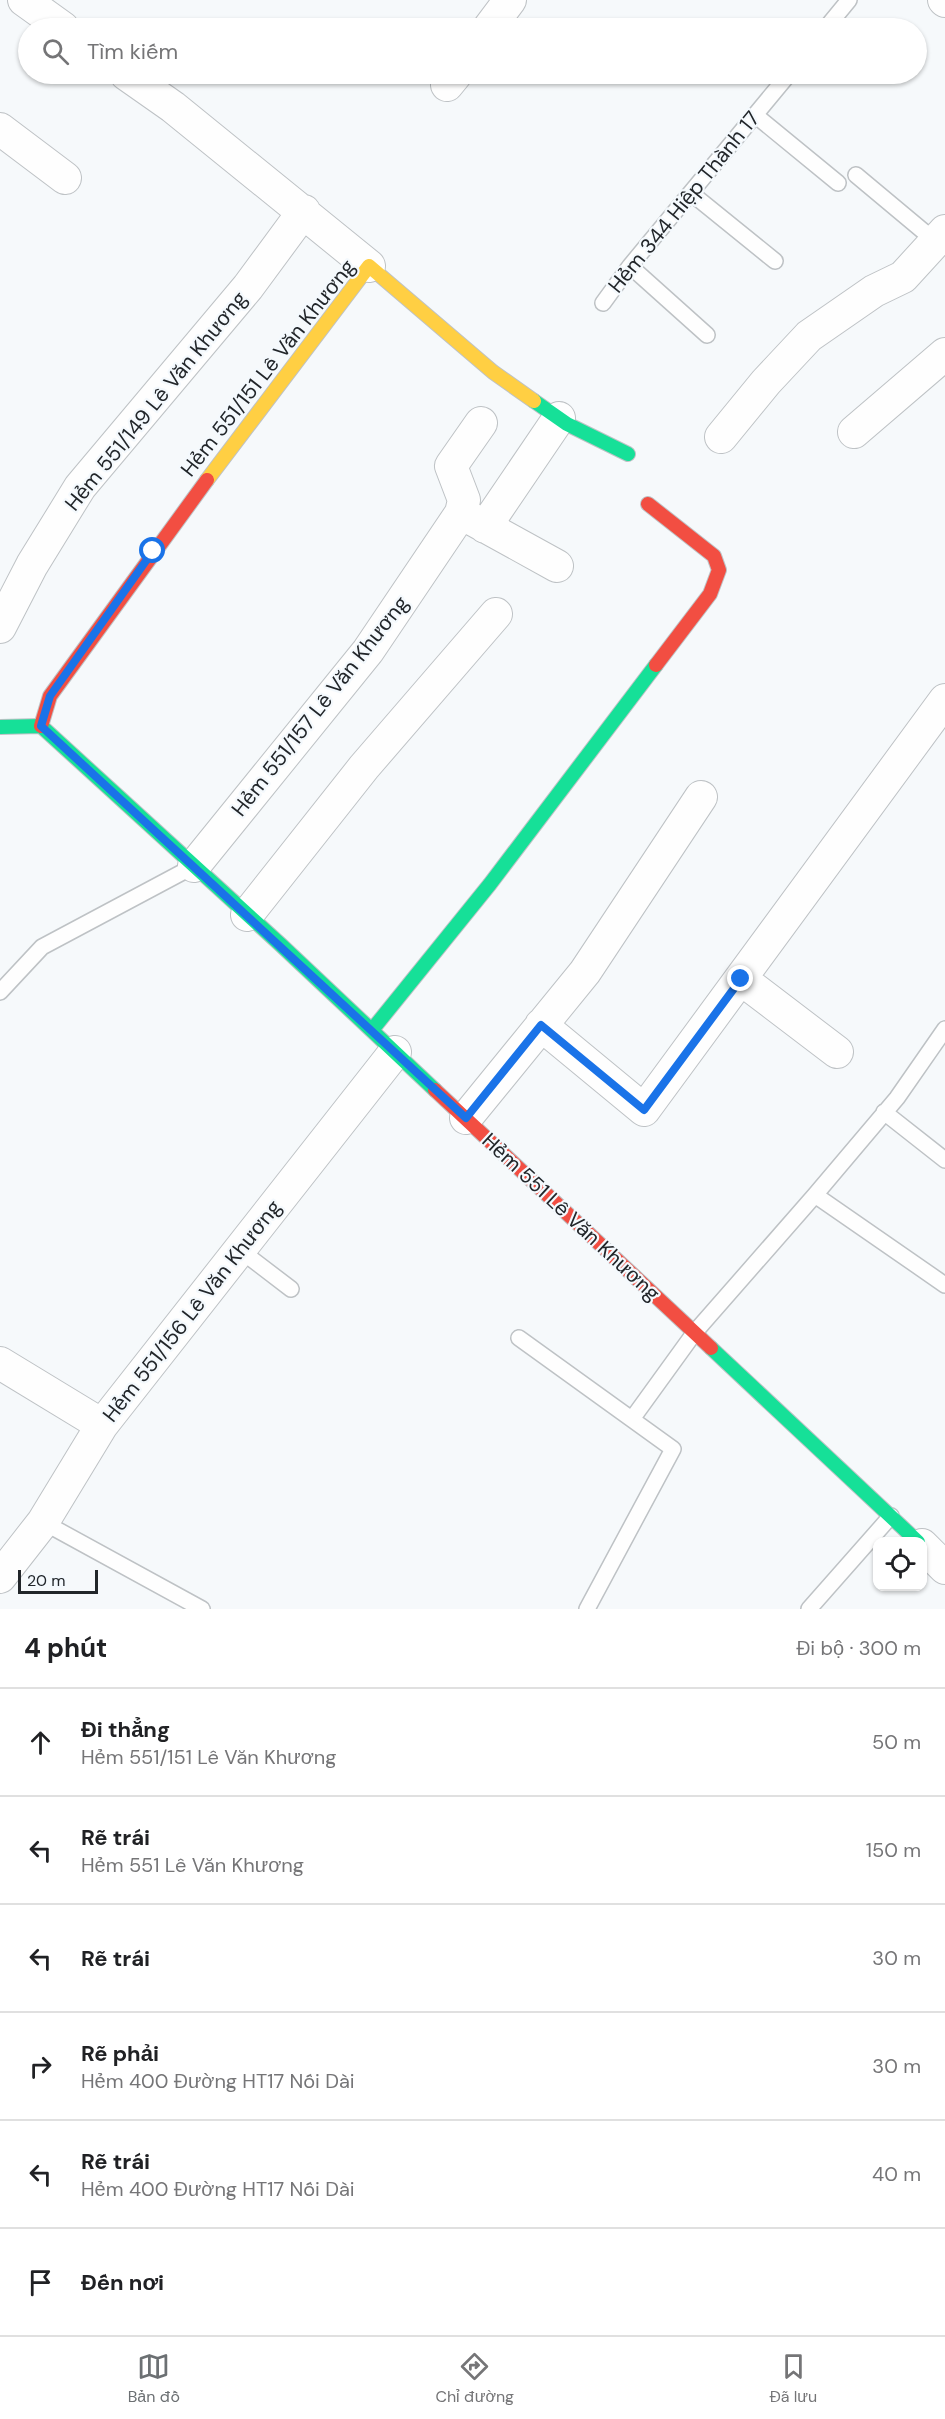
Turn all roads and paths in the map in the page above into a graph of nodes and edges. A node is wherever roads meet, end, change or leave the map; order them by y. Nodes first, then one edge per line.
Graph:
1 (24, 0) edge
2 (510, 0) edge
3 (849, 0) edge
4 (49, 18) edge
5 (496, 18) edge
6 (834, 18) edge
7 (140, 84) edge
8 (781, 84) edge
9 (755, 115) junction
10 (0, 129) edge
11 (856, 175) dead end
12 (65, 178) dead end
13 (838, 183) dead end
14 (691, 193) junction
15 (304, 211) junction
16 (940, 236) edge
17 (775, 261) dead end
18 (369, 266) junction
19 (630, 266) junction
20 (603, 303) dead end
21 (707, 335) dead end
22 (945, 354) edge
23 (559, 418) junction
24 (481, 423) dead end
25 (854, 432) dead end
26 (721, 437) dead end
27 (628, 454) dead end
28 (648, 504) dead end
29 (473, 520) junction
30 (557, 566) dead end
31 (496, 614) dead end
32 (0, 627) edge
33 (945, 700) edge
34 (41, 726) junction
35 (0, 727) edge
36 (701, 797) dead end
37 (194, 866) junction
38 (247, 915) junction
39 (741, 979) junction
40 (0, 992) edge
41 (541, 1025) junction
42 (945, 1029) edge
43 (372, 1030) junction
44 (395, 1052) junction
45 (837, 1052) dead end
46 (884, 1112) junction
47 (466, 1118) junction
48 (945, 1160) edge
49 (815, 1195) junction
50 (240, 1250) junction
51 (945, 1285) edge
52 (291, 1289) dead end
53 (695, 1332) junction
54 (519, 1338) dead end
55 (0, 1363) edge
56 (632, 1419) junction
57 (102, 1425) junction
58 (891, 1516) junction
59 (43, 1522) junction
60 (913, 1537) edge
61 (927, 1550) edge
62 (945, 1568) edge
63 (0, 1578) edge
64 (202, 1609) edge
65 (587, 1609) edge
66 (809, 1609) edge

1 - 4 street
2 - 5 street
3 - 6 lane
7 - 15 street
8 - 9 lane, Hẻm 344 Hiệp Thành 17
9 - 13 lane
9 - 14 lane, Hẻm 344 Hiệp Thành 17
10 - 12 street
11 - 16 lane
14 - 17 lane
14 - 19 lane, Hẻm 344 Hiệp Thành 17
15 - 18 street
15 - 32 street, Hẻm 551/149 Lê Văn Khương
16 - 26 street
18 - 23 street, Hẻm 551/151 Lê Văn Khương
18 - 34 street, Hẻm 551/151 Lê Văn Khương
19 - 20 lane, Hẻm 344 Hiệp Thành 17
19 - 21 lane
22 - 25 street
23 - 27 street, Hẻm 551/151 Lê Văn Khương
23 - 29 street, Hẻm 551/157 Lê Văn Khương
24 - 29 street
28 - 43 street
29 - 30 street
29 - 37 street, Hẻm 551/157 Lê Văn Khương
31 - 38 street
33 - 39 street
34 - 35 street
34 - 37 street, Hẻm 551 Lê Văn Khương
36 - 41 street
37 - 38 street, Hẻm 551 Lê Văn Khương
37 - 40 lane
38 - 43 street, Hẻm 551 Lê Văn Khương
39 - 41 street
39 - 45 street
41 - 47 street
42 - 46 lane
43 - 44 street, Hẻm 551 Lê Văn Khương
44 - 47 street, Hẻm 551 Lê Văn Khương
44 - 50 street, Hẻm 551/156 Lê Văn Khương
46 - 48 lane
46 - 49 lane
47 - 53 street, Hẻm 551 Lê Văn Khương
49 - 51 lane
49 - 53 lane
50 - 52 lane
50 - 57 street, Hẻm 551/156 Lê Văn Khương
53 - 56 lane
53 - 58 street, Hẻm 551 Lê Văn Khương
54 - 56 lane
55 - 57 street
56 - 65 lane
57 - 59 street, Hẻm 551/156 Lê Văn Khương
58 - 60 street, Hẻm 551 Lê Văn Khương
58 - 66 lane
59 - 63 street, Hẻm 551/156 Lê Văn Khương
59 - 64 lane
61 - 62 street

